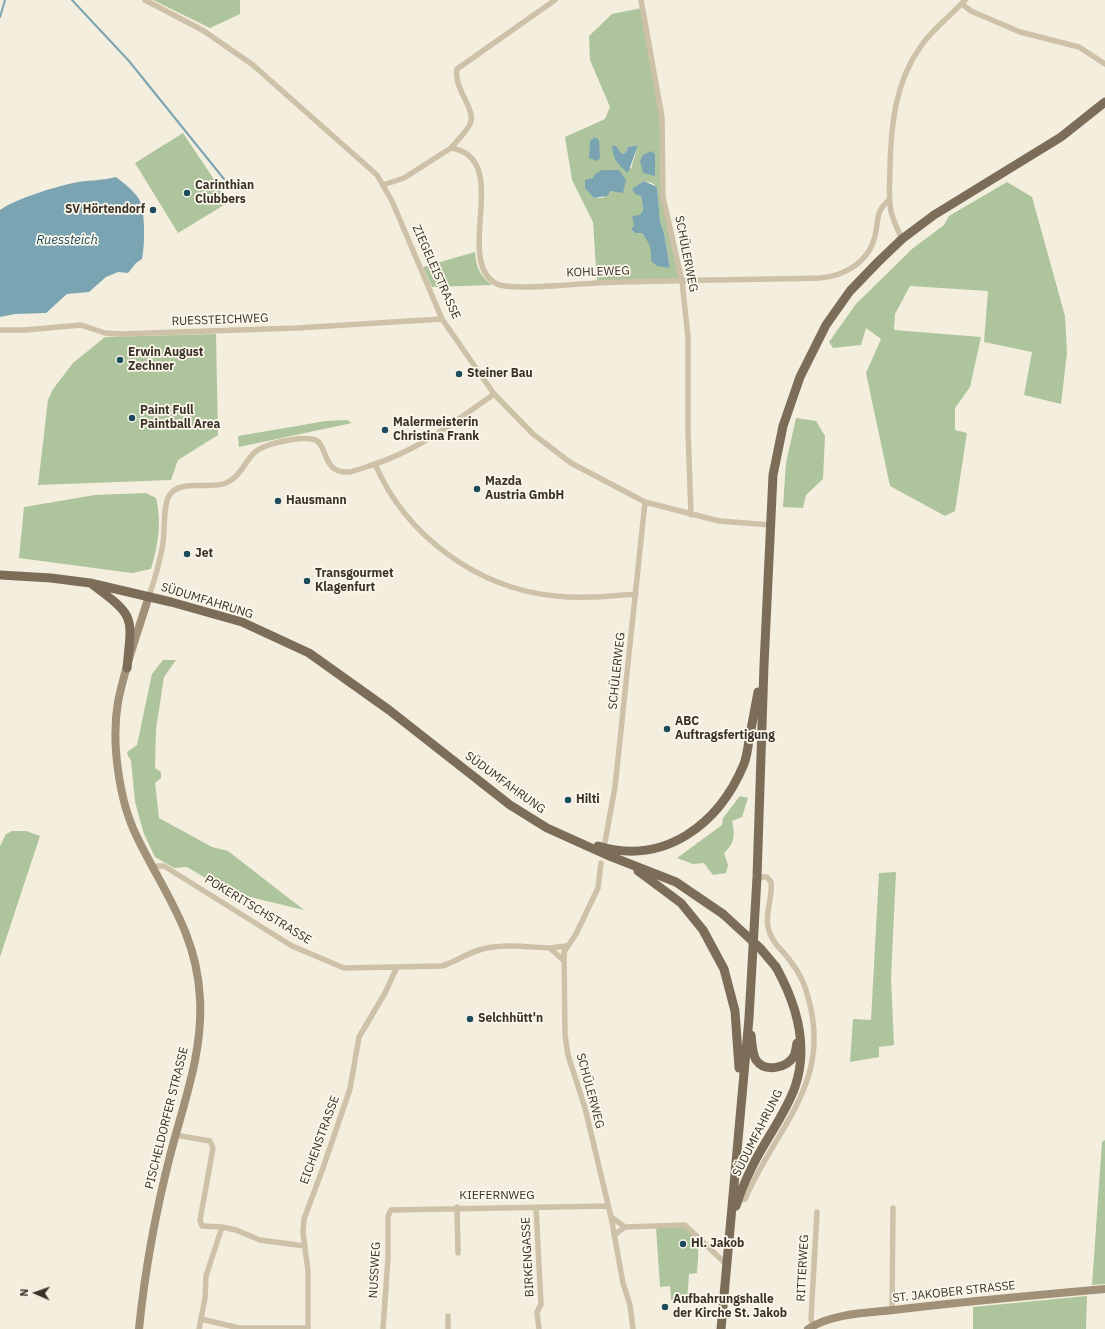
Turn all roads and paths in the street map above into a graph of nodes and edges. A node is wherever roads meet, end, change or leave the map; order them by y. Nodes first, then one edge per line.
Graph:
1 (145, 0) edge
2 (555, 0) edge
3 (641, 0) edge
4 (964, 2) edge
5 (1105, 64) edge
6 (1105, 102) edge
7 (451, 148) junction
8 (383, 185) junction
9 (889, 200) junction
10 (902, 239) junction
11 (682, 281) junction
12 (442, 319) junction
13 (0, 330) edge
14 (494, 394) junction
15 (375, 464) junction
16 (645, 502) junction
17 (691, 515) junction
18 (771, 525) junction
19 (0, 575) edge
20 (90, 583) junction
21 (636, 594) junction
22 (149, 596) junction
23 (764, 665) junction
24 (127, 668) junction
25 (565, 836) junction
26 (605, 842) dead end
27 (625, 862) junction
28 (601, 863) dead end
29 (152, 866) junction
30 (757, 877) junction
31 (566, 946) junction
32 (550, 948) junction
33 (563, 960) junction
34 (397, 968) junction
35 (748, 1018) junction
36 (800, 1034) junction
37 (741, 1092) junction
38 (175, 1135) junction
39 (737, 1201) junction
40 (607, 1206) junction
41 (457, 1207) junction
42 (536, 1207) junction
43 (893, 1208) dead end
44 (389, 1212) joint
45 (817, 1212) dead end
46 (611, 1217) junction
47 (732, 1217) junction
48 (222, 1226) junction
49 (625, 1226) junction
50 (614, 1235) junction
51 (305, 1246) junction
52 (458, 1253) dead end
53 (727, 1265) junction
54 (1105, 1289) edge
55 (892, 1310) junction
56 (448, 1316) dead end
57 (201, 1319) junction
58 (811, 1327) edge
59 (308, 1328) edge
60 (139, 1329) edge
61 (199, 1329) edge
62 (383, 1329) edge
63 (448, 1329) edge
64 (539, 1329) edge
65 (633, 1329) edge
66 (721, 1329) edge

1 - 8 street, ZIEGELEISTRASSE
2 - 7 street
3 - 11 street, SCHÜLERWEG
4 - 5 street
4 - 9 street
6 - 10 main road
7 - 8 street
7 - 11 street, KOHLEWEG
8 - 12 street, ZIEGELEISTRASSE
9 - 10 street
9 - 11 street, KOHLEWEG
10 - 18 main road
11 - 17 street, SCHÜLERWEG
12 - 13 street, RUESSTEICHWEG
12 - 14 street, ZIEGELEISTRASSE
14 - 15 street
14 - 16 street, ZIEGELEISTRASSE
15 - 21 street
15 - 22 street
16 - 17 street, ZIEGELEISTRASSE
16 - 21 street, SCHÜLERWEG
17 - 18 street, ZIEGELEISTRASSE
18 - 23 main road
19 - 20 main road, SÜDUMFAHRUNG
20 - 22 main road, SÜDUMFAHRUNG
20 - 24 main road
21 - 26 street, SCHÜLERWEG
22 - 24 main road, PISCHELDORFER STRASSE
22 - 25 main road, SÜDUMFAHRUNG
23 - 25 main road
23 - 30 main road
24 - 29 main road, PISCHELDORFER STRASSE
25 - 27 main road, SÜDUMFAHRUNG
27 - 36 main road, SÜDUMFAHRUNG, bridge
27 - 37 main road
28 - 31 street, SCHÜLERWEG
29 - 34 street, POKERITSCHSTRASSE
29 - 38 main road, PISCHELDORFER STRASSE
30 - 35 main road
30 - 39 street
31 - 32 street, POKERITSCHSTRASSE
31 - 33 street, SCHÜLERWEG
32 - 33 street
32 - 34 street, POKERITSCHSTRASSE
33 - 40 street, SCHÜLERWEG
34 - 51 street, EICHENSTRASSE
35 - 36 main road, SÜDUMFAHRUNG
35 - 37 main road
36 - 39 main road, SÜDUMFAHRUNG
37 - 47 main road
38 - 48 street
38 - 60 main road, PISCHELDORFER STRASSE
39 - 47 main road, SÜDUMFAHRUNG
40 - 42 street, KIEFERNWEG
40 - 46 street, SCHÜLERWEG
41 - 42 street, KIEFERNWEG
41 - 44 street, KIEFERNWEG
41 - 52 street
42 - 64 street, BIRKENGASSE
43 - 55 street
44 - 62 street, NUSSWEG
45 - 58 street, RITTERWEG
46 - 49 street
46 - 50 street, SCHÜLERWEG
47 - 53 main road
48 - 51 street
48 - 57 street
49 - 50 street
49 - 53 street
50 - 65 street, SCHÜLERWEG
51 - 59 street, EICHENSTRASSE
53 - 66 main road
54 - 55 main road, ST. JAKOBER STRASSE
55 - 58 main road, ST. JAKOBER STRASSE
56 - 63 street
57 - 59 street
57 - 61 street

